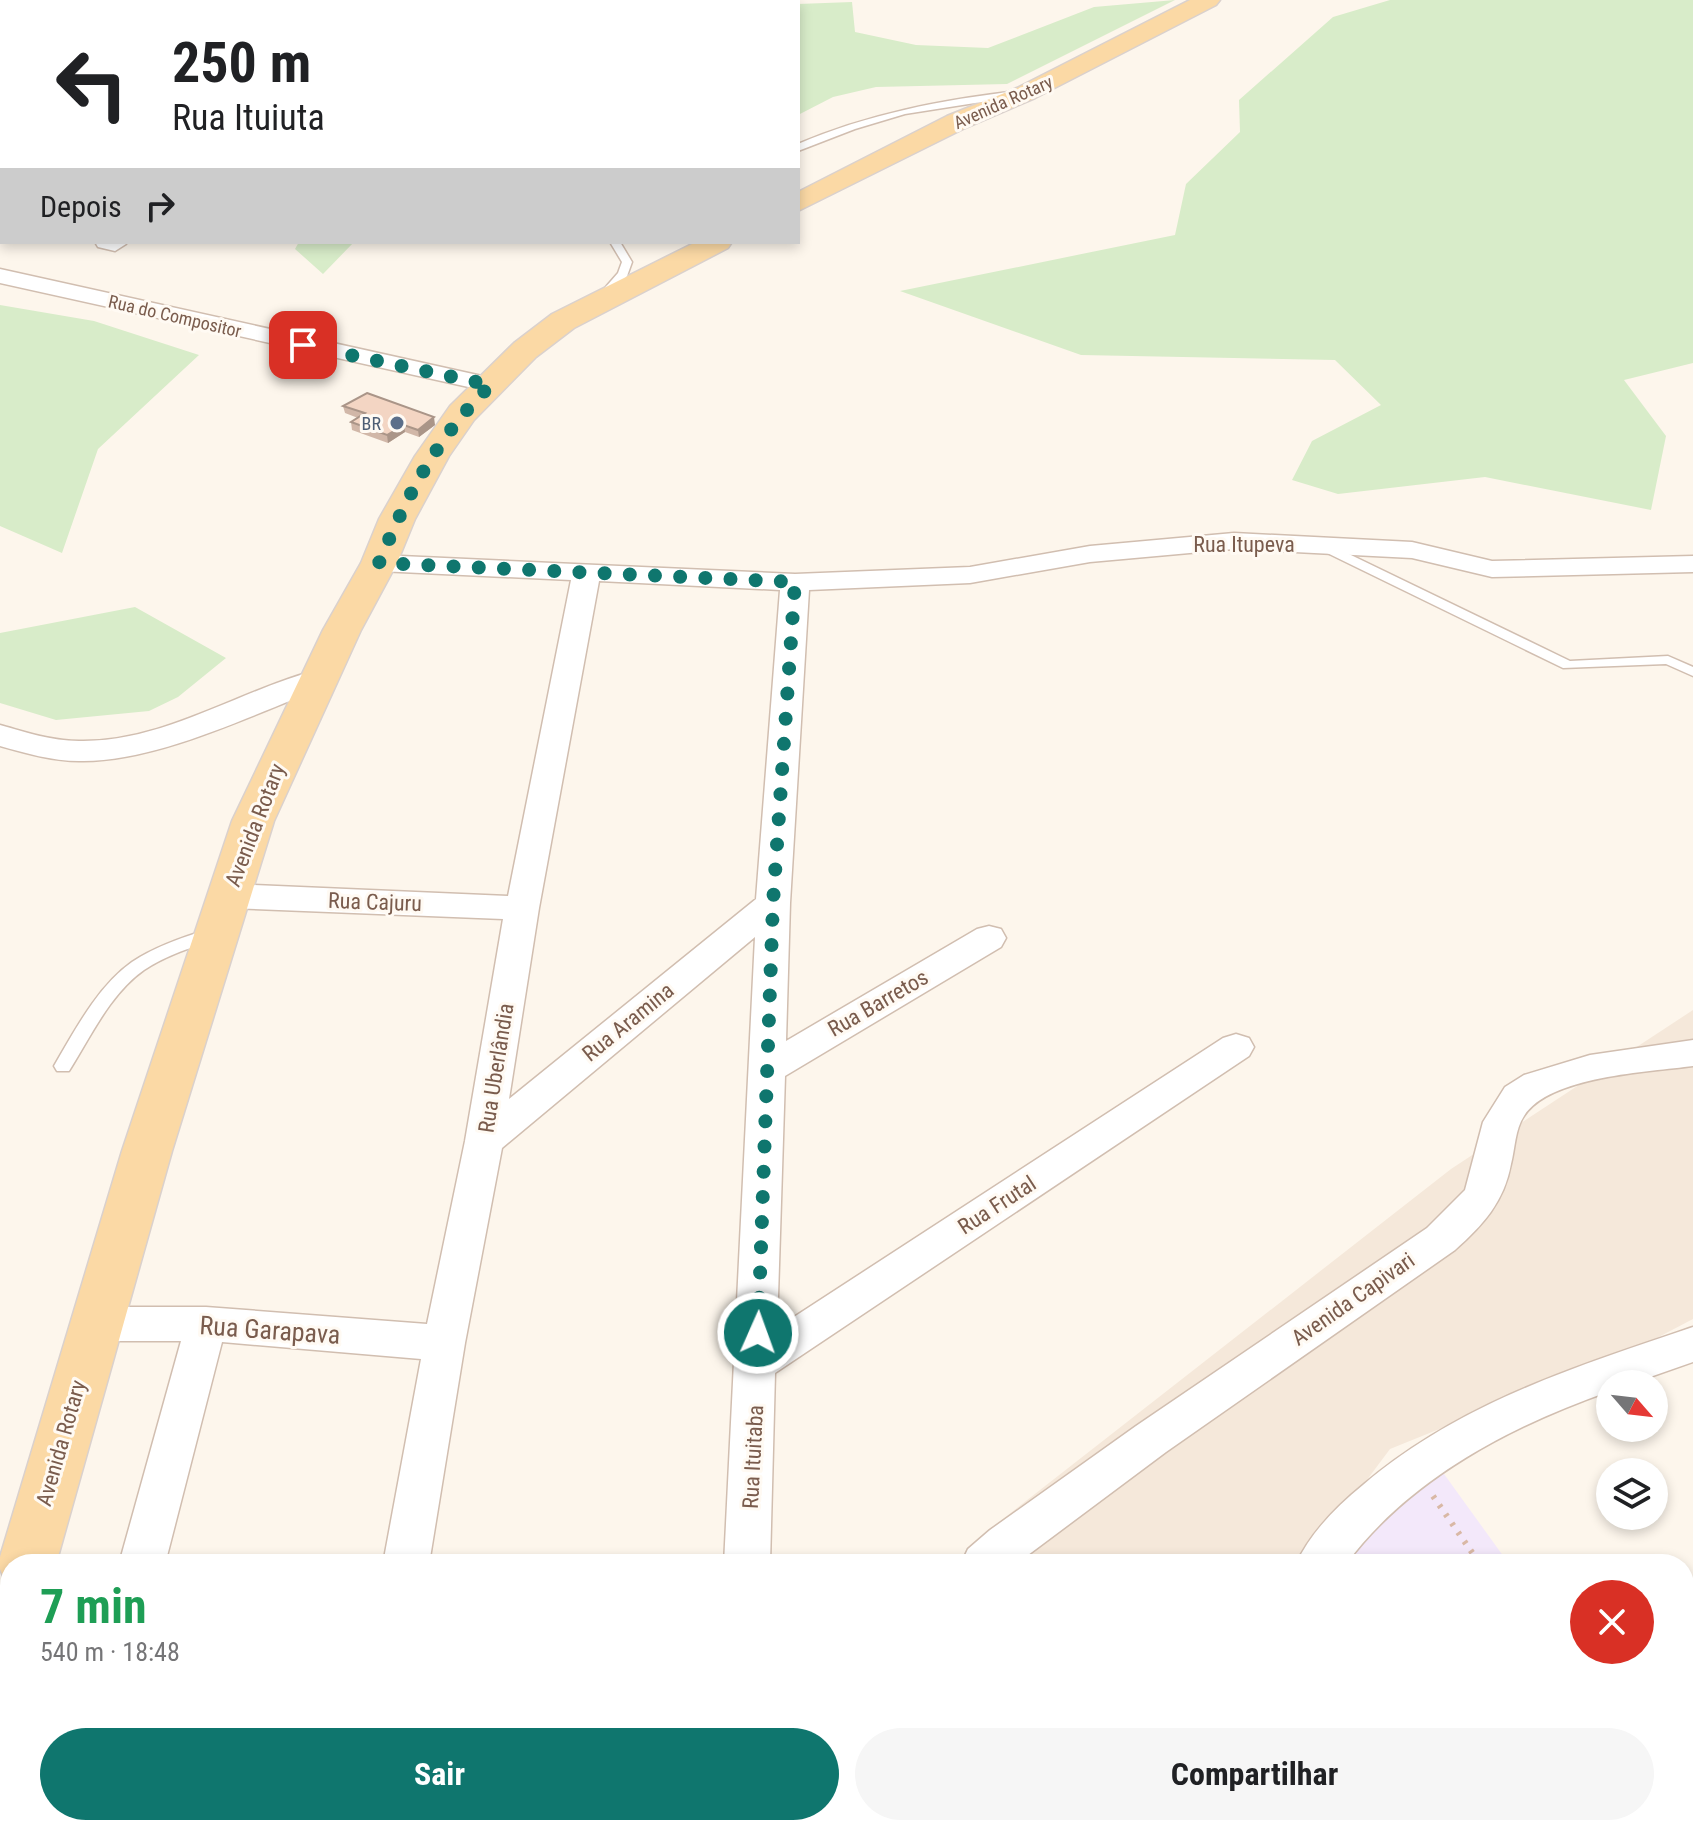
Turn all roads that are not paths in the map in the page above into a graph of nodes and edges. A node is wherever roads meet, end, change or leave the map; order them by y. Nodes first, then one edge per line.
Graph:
1 (1208, 0) edge
2 (1026, 93) junction
3 (800, 147) edge
4 (800, 202) edge
5 (616, 244) edge
6 (714, 244) edge
7 (0, 276) edge
8 (598, 301) junction
9 (491, 385) junction
10 (1321, 544) junction
11 (379, 563) junction
12 (1693, 564) edge
13 (587, 572) junction
14 (795, 582) junction
15 (1693, 672) edge
16 (321, 678) junction
17 (0, 735) edge
18 (773, 903) junction
19 (522, 908) junction
20 (221, 915) junction
21 (989, 938) dead end
22 (1236, 1047) dead end
23 (1693, 1053) edge
24 (63, 1066) dead end
25 (768, 1068) junction
26 (484, 1141) junction
27 (95, 1324) junction
28 (206, 1324) junction
29 (444, 1343) junction
30 (1693, 1344) edge
31 (757, 1363) junction
32 (30, 1554) edge
33 (145, 1554) edge
34 (408, 1554) edge
35 (747, 1554) edge
36 (995, 1554) edge
37 (1327, 1554) edge

1 - 2 main road, Avenida Rotary
2 - 3 lane
2 - 4 main road, Avenida Rotary
5 - 8 lane
6 - 8 main road, Avenida Rotary
7 - 9 street, Rua do Compositor
8 - 9 main road, Avenida Rotary
9 - 11 main road, Avenida Rotary
10 - 12 street, Rua Itupeva
10 - 14 street, Rua Itupeva
10 - 15 lane
11 - 13 street, Rua Itupeva
11 - 16 main road, Avenida Rotary
13 - 14 street, Rua Itupeva
13 - 19 street, Rua Uberlândia
14 - 18 street, Rua Ituitaba
16 - 17 street
16 - 20 main road, Avenida Rotary
18 - 25 street, Rua Ituitaba
18 - 26 street, Rua Aramina
19 - 20 street, Rua Cajuru
19 - 26 street, Rua Uberlândia
20 - 24 lane
20 - 27 main road, Avenida Rotary
21 - 25 street, Rua Barretos
22 - 31 street, Rua Frutal
23 - 36 street, Avenida Capivari
25 - 31 street, Rua Ituitaba
26 - 29 street, Rua Uberlândia
27 - 28 street, Rua Garapava
27 - 32 main road, Avenida Rotary
28 - 29 street, Rua Garapava
28 - 33 street
29 - 34 street, Rua Uberlândia
30 - 37 street
31 - 35 street, Rua Ituitaba

